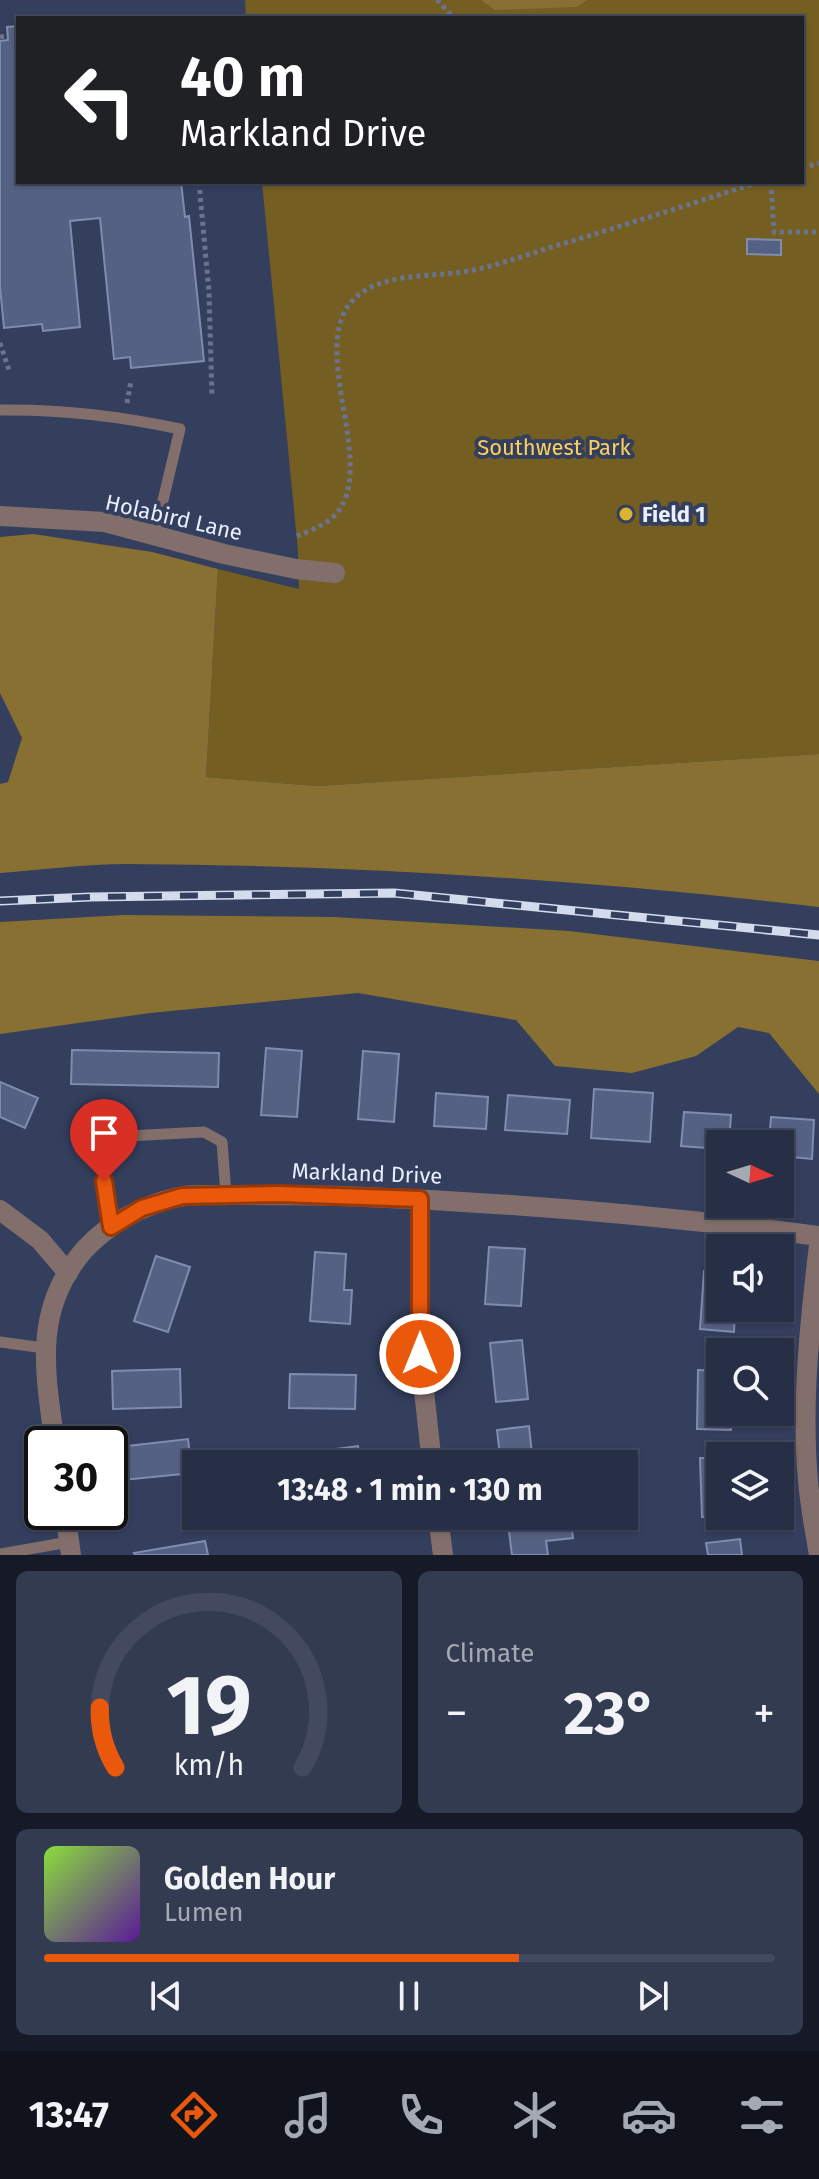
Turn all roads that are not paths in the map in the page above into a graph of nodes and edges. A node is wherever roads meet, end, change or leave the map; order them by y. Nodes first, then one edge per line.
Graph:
1 (0, 410) edge
2 (0, 516) edge
3 (155, 534) junction
4 (335, 573) dead end
5 (226, 1195) junction
6 (420, 1199) junction
7 (0, 1210) edge
8 (111, 1227) junction
9 (819, 1236) edge
10 (819, 1245) edge
11 (68, 1273) junction
12 (0, 1342) edge
13 (44, 1348) junction
14 (53, 1426) edge
15 (430, 1450) edge
16 (440, 1530) edge
17 (70, 1548) edge
18 (0, 1554) edge
19 (443, 1555) edge
20 (819, 1555) edge

1 - 3 lane
2 - 3 street, Holabird Lane
3 - 4 street, Holabird Lane
5 - 6 street, Markland Drive
5 - 8 street, Markland Drive
5 - 8 lane
6 - 9 street, Markland Drive
6 - 15 street
7 - 11 street
8 - 11 street, Markland Drive
10 - 20 street
11 - 13 street, Markland Drive
12 - 13 lane
13 - 14 street, Markland Drive
16 - 19 street
17 - 18 lane

